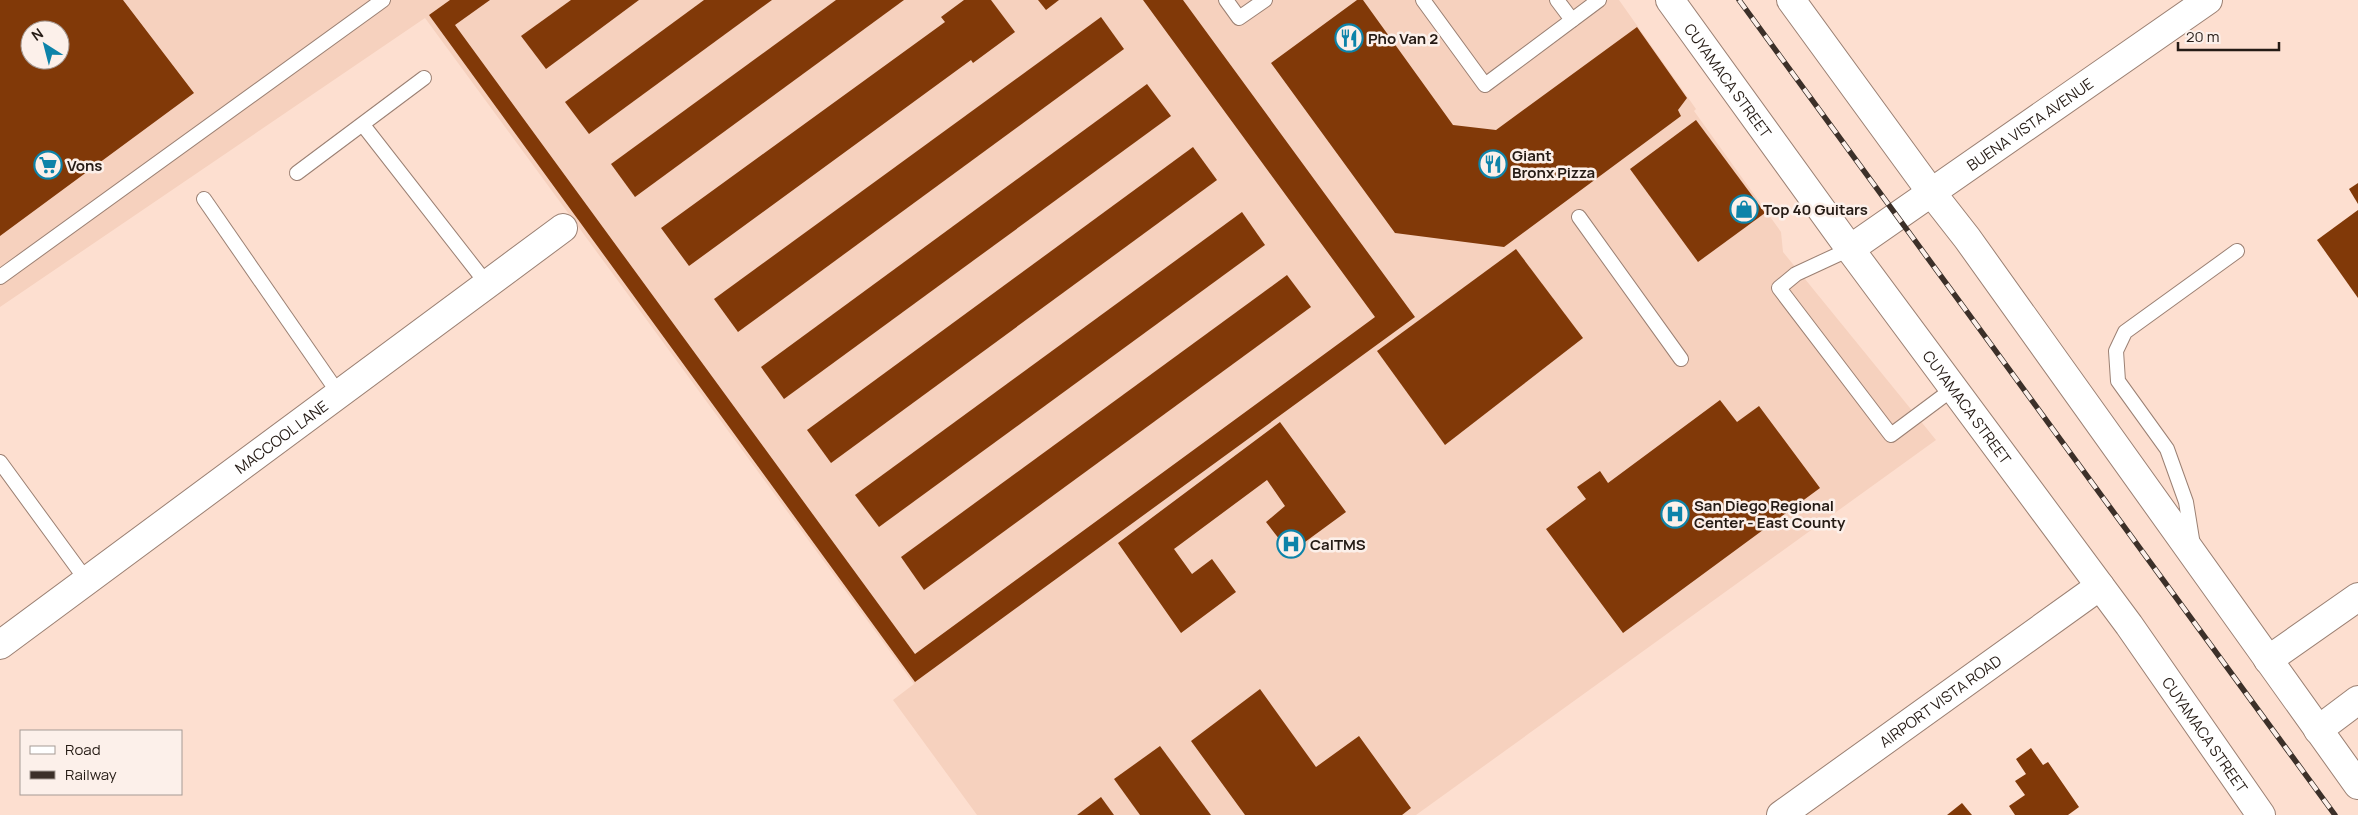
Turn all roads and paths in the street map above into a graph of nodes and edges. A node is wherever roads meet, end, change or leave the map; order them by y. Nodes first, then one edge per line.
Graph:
1 (383, 0) edge
2 (1226, 0) edge
3 (1265, 0) edge
4 (1423, 0) edge
5 (1557, 0) edge
6 (1599, 0) edge
7 (1670, 0) edge
8 (1791, 0) edge
9 (2208, 0) edge
10 (1572, 20) junction
11 (424, 78) dead end
12 (363, 125) junction
13 (297, 173) dead end
14 (1931, 192) junction
15 (204, 199) dead end
16 (1579, 217) dead end
17 (563, 228) dead end
18 (1850, 249) junction
19 (2237, 251) dead end
20 (0, 277) edge
21 (487, 284) junction
22 (1682, 359) dead end
23 (1954, 388) junction
24 (338, 394) junction
25 (0, 462) edge
26 (2196, 558) junction
27 (87, 581) junction
28 (2100, 586) junction
29 (2358, 597) edge
30 (0, 645) edge
31 (2268, 660) junction
32 (2358, 700) edge
33 (2318, 730) junction
34 (2358, 785) edge
35 (1781, 815) edge
36 (2261, 815) edge

1 - 20 lane
2 - 3 lane
4 - 10 lane
5 - 10 lane
6 - 10 lane
7 - 18 main road, CUYAMACA STREET
8 - 14 main road
9 - 14 main road, BUENA VISTA AVENUE
11 - 12 lane
12 - 13 lane
12 - 21 lane
14 - 18 main road, BUENA VISTA AVENUE
14 - 26 main road
15 - 24 lane
16 - 22 lane
17 - 21 main road, MACCOOL LANE
18 - 23 main road, CUYAMACA STREET
18 - 23 lane
19 - 26 lane
21 - 24 main road, MACCOOL LANE
23 - 28 main road, CUYAMACA STREET
24 - 27 main road, MACCOOL LANE
25 - 27 lane
26 - 31 main road
27 - 30 main road, MACCOOL LANE
28 - 35 main road, AIRPORT VISTA ROAD
28 - 36 main road, CUYAMACA STREET
29 - 31 main road
31 - 33 main road
32 - 33 main road
33 - 34 main road

